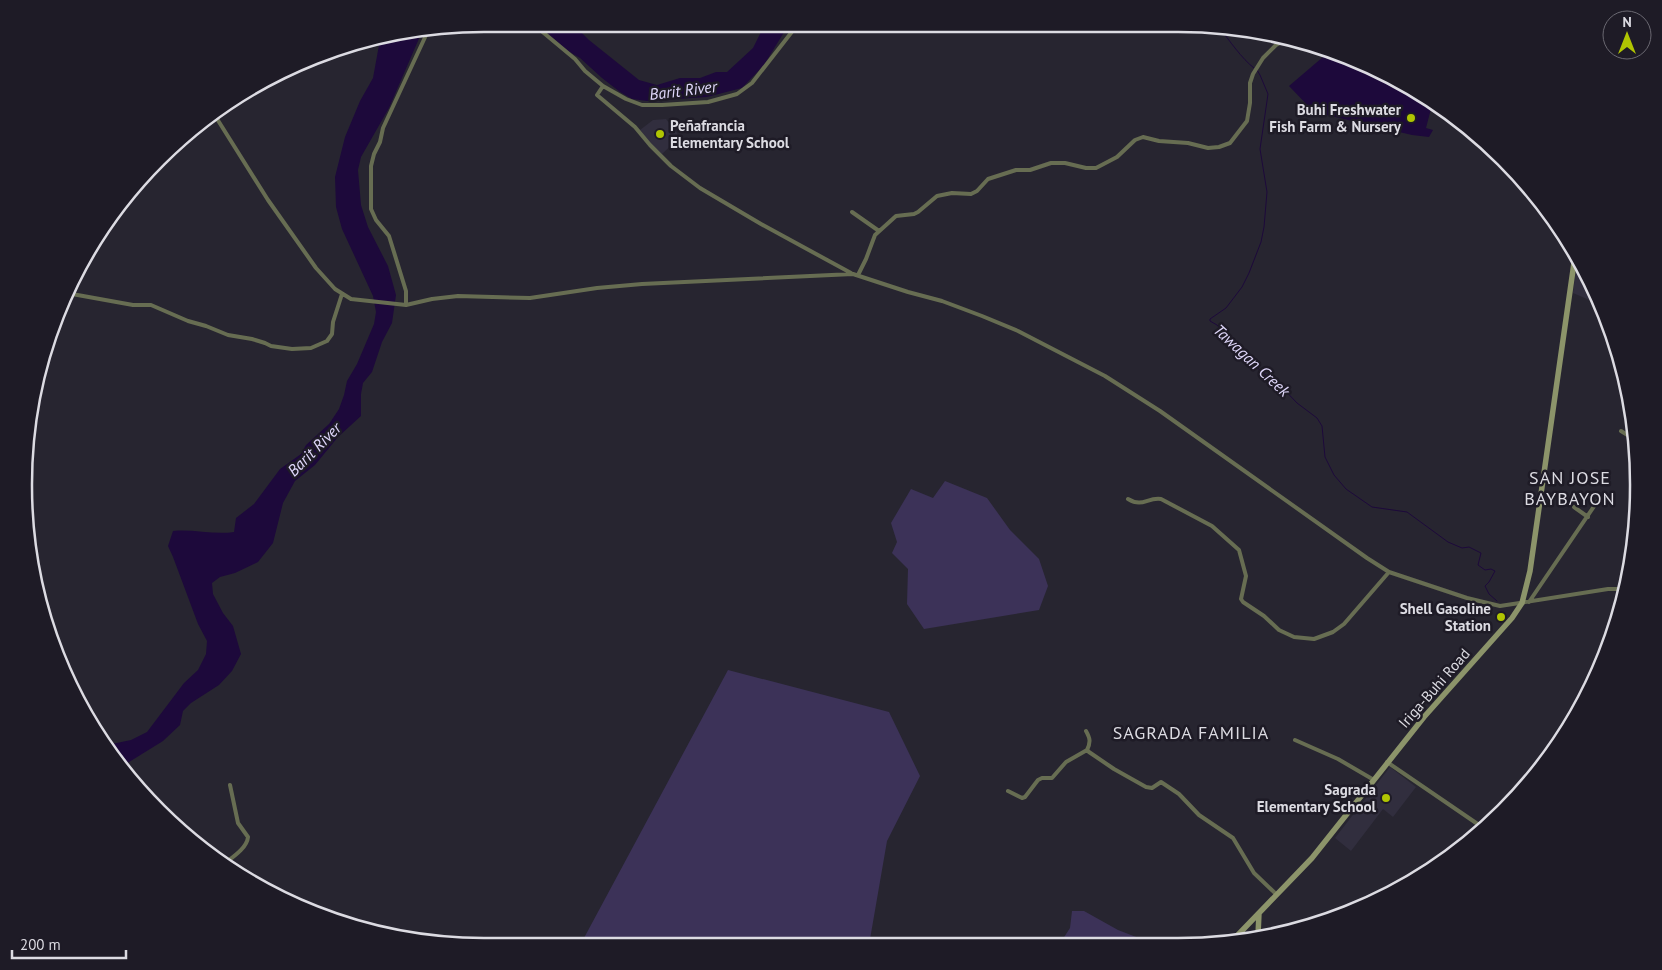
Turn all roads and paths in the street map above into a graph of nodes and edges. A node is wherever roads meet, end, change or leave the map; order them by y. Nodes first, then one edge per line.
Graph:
1 (543, 32) edge
2 (792, 32) edge
3 (426, 36) edge
4 (1279, 44) edge
5 (603, 86) junction
6 (218, 120) edge
7 (852, 212) dead end
8 (878, 231) junction
9 (1573, 267) edge
10 (853, 274) junction
11 (858, 275) junction
12 (342, 294) junction
13 (75, 295) edge
14 (406, 305) junction
15 (1621, 431) dead end
16 (1627, 435) edge
17 (1128, 499) dead end
18 (1599, 499) dead end
19 (1574, 507) dead end
20 (1588, 517) junction
21 (1390, 572) junction
22 (1617, 589) edge
23 (1526, 602) junction
24 (1086, 731) dead end
25 (1295, 740) dead end
26 (1087, 750) junction
27 (1387, 762) junction
28 (1374, 780) junction
29 (230, 786) dead end
30 (1008, 792) dead end
31 (1477, 823) edge
32 (230, 858) edge
33 (1276, 894) junction
34 (1259, 913) junction
35 (1258, 930) edge
36 (1239, 933) edge

1 - 5 street
2 - 5 street
3 - 14 street
4 - 8 street
5 - 10 street
6 - 12 street
7 - 8 street
8 - 11 street
9 - 23 main road, Iriga-Buhi Road
10 - 11 street
10 - 14 street
11 - 21 street
12 - 13 street
12 - 14 street
15 - 16 street
17 - 21 street
18 - 20 street
19 - 20 street
20 - 23 street
21 - 23 street
22 - 23 street
23 - 27 main road, Iriga-Buhi Road
24 - 26 street
25 - 28 street
26 - 30 street
26 - 33 street
27 - 28 main road, Iriga-Buhi Road
27 - 31 street
28 - 33 main road, Iriga-Buhi Road
29 - 32 street
33 - 34 main road, Iriga-Buhi Road
34 - 35 main road
34 - 36 main road, Iriga-Buhi Road

